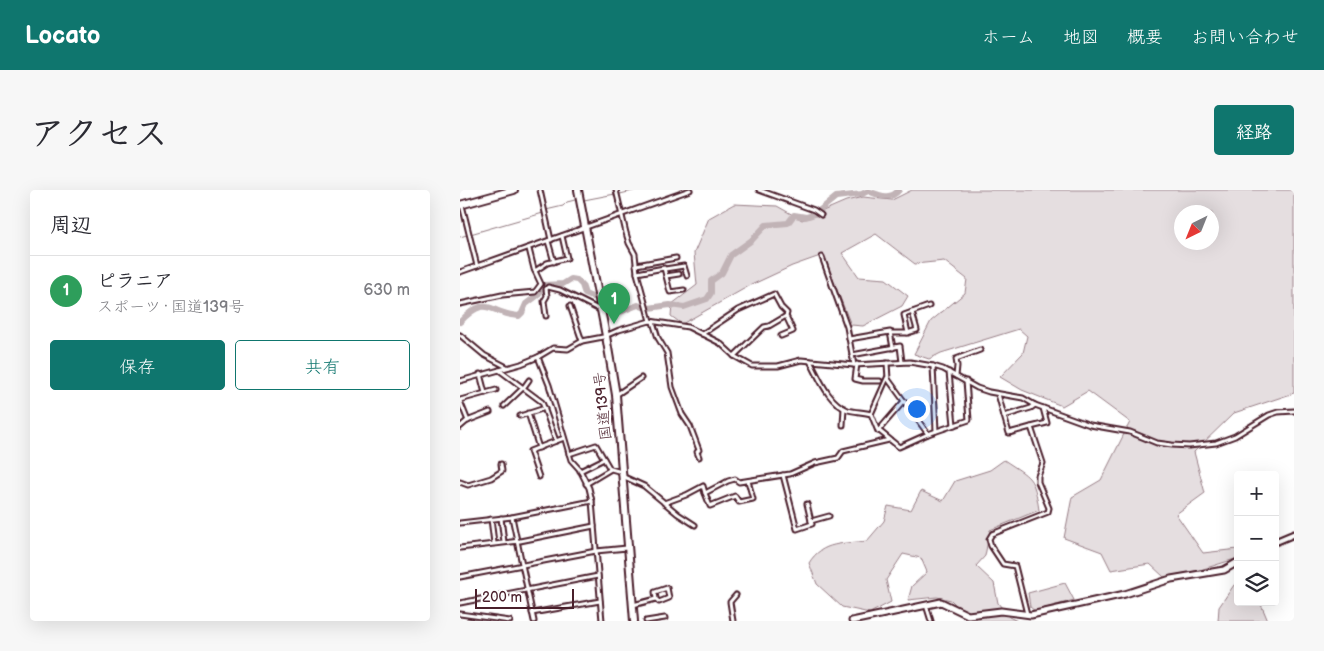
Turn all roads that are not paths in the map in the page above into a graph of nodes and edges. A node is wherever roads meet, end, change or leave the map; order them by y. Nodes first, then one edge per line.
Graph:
1 (514, 190) edge
2 (540, 190) edge
3 (577, 190) edge
4 (616, 190) edge
5 (690, 190) edge
6 (759, 190) edge
7 (461, 205) edge
8 (622, 215) junction
9 (820, 215) dead end
10 (584, 229) junction
11 (562, 236) junction
12 (550, 240) junction
13 (528, 249) junction
14 (822, 257) dead end
15 (676, 258) dead end
16 (554, 262) junction
17 (636, 265) junction
18 (477, 266) junction
19 (665, 269) junction
20 (535, 271) junction
21 (460, 272) edge
22 (637, 273) junction
23 (679, 274) dead end
24 (666, 276) junction
25 (687, 276) dead end
26 (684, 290) dead end
27 (460, 304) edge
28 (570, 306) dead end
29 (929, 306) dead end
30 (598, 309) junction
31 (912, 312) junction
32 (546, 316) dead end
33 (786, 316) junction
34 (652, 322) junction
35 (890, 333) junction
36 (908, 333) junction
37 (460, 335) edge
38 (701, 335) junction
39 (605, 336) junction
40 (780, 336) dead end
41 (849, 339) junction
42 (582, 341) junction
43 (468, 342) junction
44 (460, 344) edge
45 (893, 348) junction
46 (980, 350) dead end
47 (852, 355) junction
48 (734, 356) junction
49 (538, 357) junction
50 (810, 361) junction
51 (902, 362) junction
52 (887, 363) junction
53 (856, 365) junction
54 (933, 366) junction
55 (508, 367) junction
56 (498, 369) junction
57 (949, 372) junction
58 (480, 374) junction
59 (956, 376) junction
60 (641, 378) dead end
61 (887, 378) junction
62 (529, 380) dead end
63 (460, 381) edge
64 (880, 381) dead end
65 (966, 381) junction
66 (524, 387) junction
67 (496, 390) dead end
68 (485, 393) junction
69 (998, 394) junction
70 (616, 395) junction
71 (460, 400) edge
72 (904, 402) junction
73 (1035, 405) junction
74 (504, 406) dead end
75 (545, 408) junction
76 (844, 408) junction
77 (1043, 408) junction
78 (1294, 411) edge
79 (490, 412) dead end
80 (528, 413) junction
81 (871, 414) junction
82 (520, 416) dead end
83 (1004, 416) junction
84 (468, 421) junction
85 (843, 425) dead end
86 (954, 425) junction
87 (460, 427) edge
88 (1031, 428) junction
89 (878, 431) junction
90 (936, 431) junction
91 (928, 434) junction
92 (564, 438) junction
93 (889, 440) junction
94 (556, 441) junction
95 (539, 448) junction
96 (569, 454) junction
97 (699, 457) dead end
98 (604, 459) junction
99 (501, 464) dead end
100 (610, 469) junction
101 (580, 471) junction
102 (620, 473) junction
103 (783, 475) junction
104 (540, 477) dead end
105 (748, 481) junction
106 (460, 482) edge
107 (586, 484) junction
108 (705, 493) junction
109 (592, 501) junction
110 (664, 502) junction
111 (807, 504) dead end
112 (512, 516) junction
113 (829, 516) dead end
114 (501, 518) junction
115 (491, 519) junction
116 (812, 521) junction
117 (460, 523) edge
118 (594, 526) junction
119 (695, 526) dead end
120 (1294, 534) edge
121 (516, 540) junction
122 (1279, 540) edge
123 (504, 542) junction
124 (494, 543) junction
125 (460, 548) edge
126 (626, 548) junction
127 (596, 551) junction
128 (1234, 564) edge
129 (522, 565) junction
130 (598, 576) junction
131 (460, 578) edge
132 (526, 589) junction
133 (736, 595) dead end
134 (656, 599) junction
135 (600, 601) junction
136 (460, 603) edge
137 (632, 605) junction
138 (926, 605) junction
139 (532, 613) junction
140 (460, 614) edge
141 (882, 614) junction
142 (1027, 614) junction
143 (665, 618) dead end
144 (510, 621) edge
145 (534, 621) edge
146 (602, 621) edge
147 (632, 621) edge
148 (646, 621) edge
149 (733, 621) edge
150 (852, 621) edge
151 (884, 621) edge
152 (931, 621) edge

1 - 7 highway
2 - 12 street
3 - 10 highway, 国道139号
4 - 8 street
5 - 8 street
6 - 9 street
7 - 18 street
8 - 10 street
8 - 17 street
10 - 11 street
10 - 30 highway, 国道139号
10 - 39 highway, 国道139号
11 - 12 street
11 - 16 street
12 - 13 street
12 - 16 street
13 - 18 street
13 - 20 street
14 - 41 street
15 - 17 street
16 - 20 street
17 - 22 street
18 - 21 street
19 - 22 street
19 - 24 street
19 - 25 street
20 - 27 street
22 - 34 street
23 - 24 street
24 - 26 street
28 - 42 street
29 - 31 street
30 - 32 street
30 - 39 highway, 国道139号
31 - 36 street
31 - 36 street
33 - 38 street
33 - 40 street
33 - 48 street
34 - 38 street
34 - 39 street
34 - 97 street
35 - 36 street
35 - 41 street
35 - 45 street
37 - 43 street
38 - 48 street
39 - 42 street
39 - 70 highway, 国道139号
39 - 102 highway, 国道139号
41 - 47 street
42 - 49 street
43 - 44 street
43 - 55 street
45 - 47 street
45 - 51 street
46 - 59 street
47 - 53 street
48 - 50 street
49 - 55 street
49 - 92 street
50 - 53 street
50 - 76 street
51 - 52 street
51 - 54 street
52 - 53 street
52 - 61 street
53 - 64 street
54 - 57 street
54 - 90 street
55 - 56 street
56 - 58 street
56 - 66 street
57 - 59 street
57 - 86 street
58 - 63 street
58 - 68 street
59 - 65 street
60 - 70 street
61 - 72 street
61 - 81 street
62 - 66 street
65 - 69 street
65 - 86 street
66 - 74 street
66 - 75 street
67 - 68 street
68 - 71 street
69 - 73 street
69 - 83 street
70 - 102 highway, 国道139号
71 - 84 street
72 - 89 street
72 - 91 street
73 - 77 street
73 - 83 street
75 - 80 street
75 - 94 street
76 - 81 street
76 - 85 street
77 - 78 street
77 - 88 street
79 - 84 street
80 - 82 street
80 - 95 street
81 - 89 street
83 - 88 street
84 - 87 street
86 - 90 street
88 - 142 street
89 - 93 street
90 - 91 street
91 - 93 street
92 - 94 street
92 - 96 street
93 - 103 street
94 - 95 street
95 - 104 street
96 - 98 street
96 - 101 street
98 - 100 street
98 - 101 street
99 - 106 street
100 - 102 street
100 - 107 street
101 - 107 street
102 - 110 street
102 - 126 highway, 国道139号
103 - 105 street
103 - 116 street
105 - 108 street
105 - 108 street
107 - 109 street
108 - 110 street
109 - 112 street
109 - 118 street
110 - 119 street
111 - 116 street
112 - 114 street
112 - 121 street
113 - 116 street
114 - 115 street
114 - 123 street
115 - 117 street
115 - 124 street
118 - 121 street
118 - 127 street
120 - 122 street
121 - 123 street
121 - 129 street
123 - 124 street
124 - 125 street
126 - 127 street
126 - 137 highway, 国道139号
126 - 147 highway, 国道139号
127 - 129 street
127 - 130 street
128 - 142 street
129 - 131 street
129 - 132 street
130 - 132 street
130 - 135 street
132 - 136 street
132 - 139 street
133 - 149 street
134 - 134 street
134 - 137 street
135 - 139 street
135 - 146 street
137 - 147 highway, 国道139号
138 - 141 street
138 - 142 street
138 - 152 street
139 - 145 street
140 - 144 street
141 - 150 street
141 - 151 street
143 - 148 street

